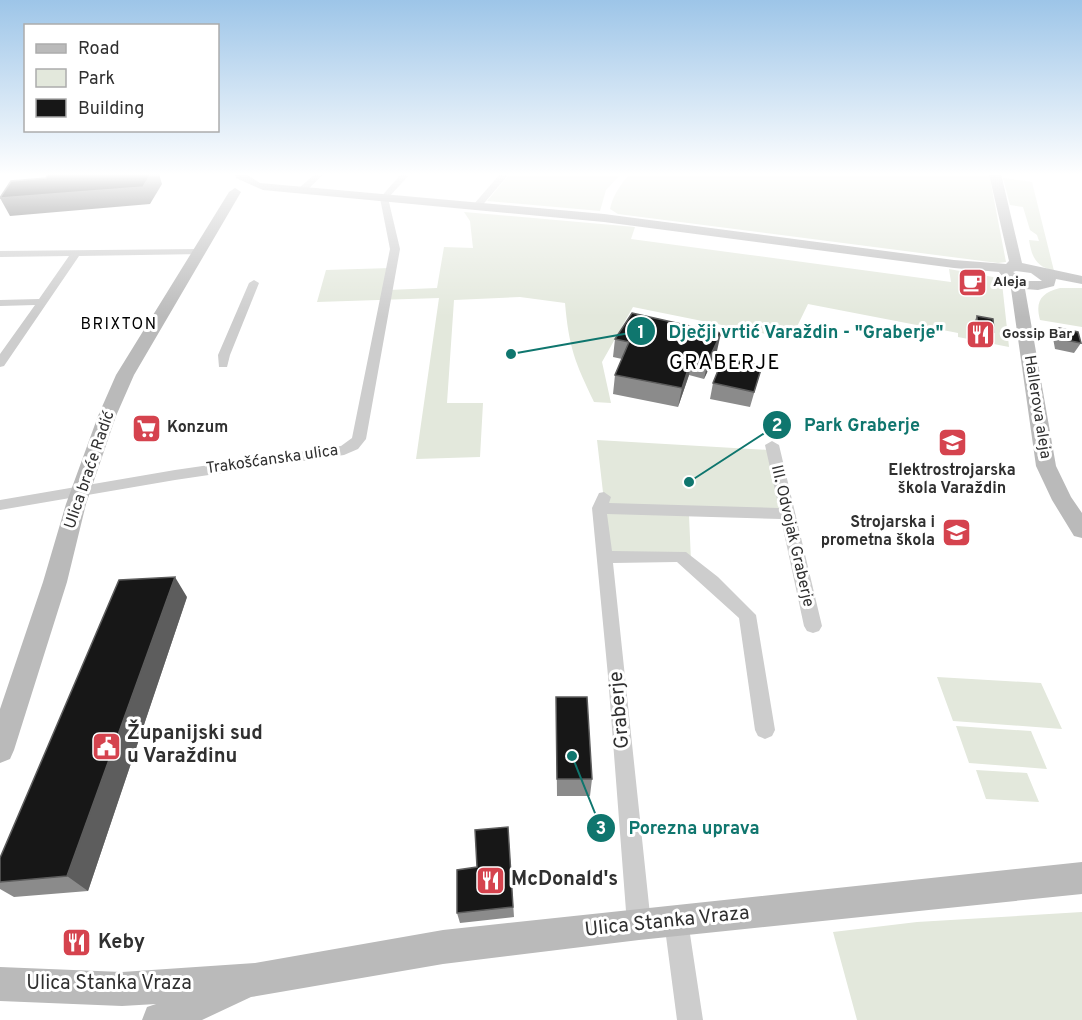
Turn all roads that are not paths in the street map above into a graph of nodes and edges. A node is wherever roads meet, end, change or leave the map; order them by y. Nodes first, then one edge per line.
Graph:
1 (219, 222) edge
2 (389, 222) edge
3 (632, 222) edge
4 (1007, 222) edge
5 (1014, 247) junction
6 (199, 252) junction
7 (0, 254) edge
8 (75, 255) junction
9 (1011, 273) junction
10 (1041, 278) junction
11 (1082, 281) edge
12 (254, 283) dead end
13 (42, 302) junction
14 (0, 303) edge
15 (1022, 312) junction
16 (0, 363) edge
17 (223, 364) dead end
18 (772, 445) dead end
19 (80, 491) junction
20 (0, 506) edge
21 (788, 514) junction
22 (1082, 530) edge
23 (605, 557) junction
24 (813, 626) dead end
25 (765, 730) dead end
26 (0, 750) edge
27 (1082, 878) edge
28 (676, 921) junction
29 (639, 924) junction
30 (0, 984) edge
31 (169, 1011) edge
32 (690, 1020) edge

1 - 6 main road, Ulica braće Radić
2 - 19 street, Trakošćanska ulica
3 - 9 main road
4 - 5 main road, Hallerova aleja
5 - 9 main road, Hallerova aleja
5 - 10 main road, Hallerova aleja
6 - 8 street
6 - 19 main road, Ulica braće Radić
7 - 8 street
8 - 13 street
9 - 10 main road
9 - 15 main road, Hallerova aleja
10 - 11 main road
10 - 15 main road
12 - 17 street
13 - 14 street
13 - 16 street
15 - 22 main road, Hallerova aleja
18 - 21 street, III. Odvojak Graberje
19 - 20 street
19 - 26 main road, Ulica braće Radić
21 - 23 street, Graberje
21 - 24 street, III. Odvojak Graberje
23 - 25 street
23 - 29 street, Graberje
27 - 28 main road, Ulica Stanka Vraza
28 - 29 main road, Ulica Stanka Vraza
28 - 32 street
29 - 31 main road, Ulica Stanka Vraza
30 - 31 main road, Ulica Stanka Vraza

